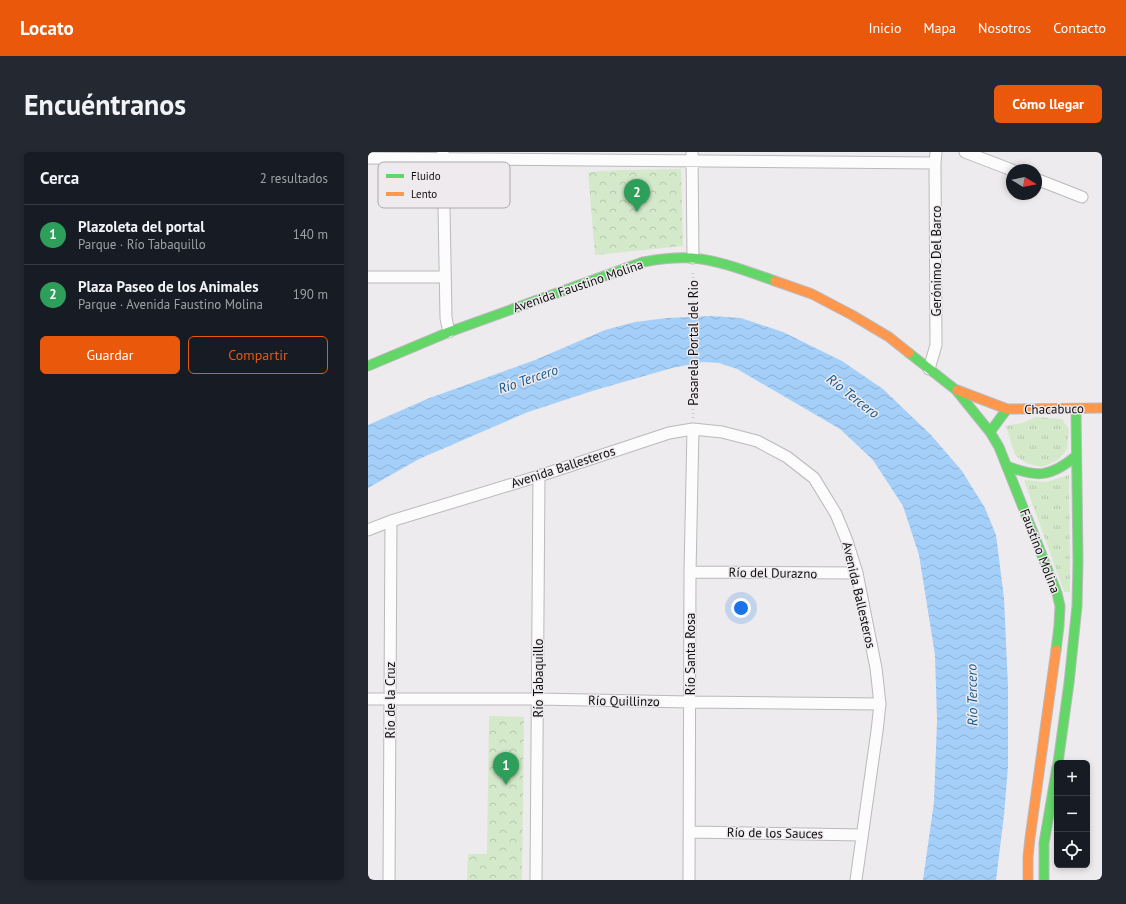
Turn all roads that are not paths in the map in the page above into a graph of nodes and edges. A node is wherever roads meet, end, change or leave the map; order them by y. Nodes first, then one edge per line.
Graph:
1 (965, 152) edge
2 (443, 155) edge
3 (692, 157) edge
4 (368, 158) edge
5 (935, 158) edge
6 (1006, 168) edge
7 (1042, 181) edge
8 (1082, 197) dead end
9 (444, 208) edge
10 (693, 258) junction
11 (368, 278) edge
12 (445, 278) junction
13 (449, 332) junction
14 (368, 366) edge
15 (929, 369) junction
16 (956, 390) junction
17 (1102, 408) edge
18 (1007, 409) junction
19 (1076, 409) junction
20 (693, 429) junction
21 (990, 432) junction
22 (1076, 456) junction
23 (1007, 466) junction
24 (539, 476) junction
25 (391, 521) junction
26 (368, 530) edge
27 (690, 572) junction
28 (857, 574) junction
29 (368, 699) edge
30 (390, 699) junction
31 (538, 699) junction
32 (690, 702) junction
33 (880, 704) junction
34 (1058, 760) edge
35 (1054, 785) edge
36 (689, 832) junction
37 (862, 835) junction
38 (389, 880) edge
39 (536, 880) edge
40 (689, 880) edge
41 (856, 880) edge
42 (1028, 880) edge
43 (1044, 880) edge

1 - 6 street
2 - 3 street
2 - 4 street
3 - 5 street
3 - 10 street
5 - 15 street, Gerónimo Del Barco
7 - 8 street
9 - 12 street
10 - 13 street, Avenida Faustino Molina
10 - 15 street, Avenida Faustino Molina
11 - 12 street
12 - 13 street
13 - 14 street, Avenida Faustino Molina
15 - 16 street, Avenida Faustino Molina
16 - 18 street
16 - 21 street, Faustino Molina
17 - 19 street, Chacabuco
18 - 19 street, Chacabuco
18 - 21 street
19 - 22 street, Faustino Molina
20 - 24 street, Avenida Ballesteros
20 - 27 street, Río Santa Rosa
20 - 28 street, Avenida Ballesteros
21 - 23 street, Faustino Molina
22 - 23 street
22 - 34 street, Faustino Molina
23 - 42 street, Faustino Molina
24 - 25 street, Avenida Ballesteros
24 - 31 street, Río Tabaquillo
25 - 26 street, Avenida Ballesteros
25 - 30 street, Río de la Cruz
27 - 28 street, Río del Durazno
27 - 32 street, Río Santa Rosa
28 - 33 street, Avenida Ballesteros
29 - 30 street, Río Quillinzo
30 - 31 street, Río Quillinzo
30 - 38 street, Río de la Cruz
31 - 32 street, Río Quillinzo
31 - 39 street, Río Tabaquillo
32 - 33 street, Río Quillinzo
32 - 36 street, Río Santa Rosa
33 - 37 street, Avenida Ballesteros
35 - 43 street
36 - 37 street, Río de los Sauces
36 - 40 street, Río Santa Rosa
37 - 41 street, Avenida Ballesteros

